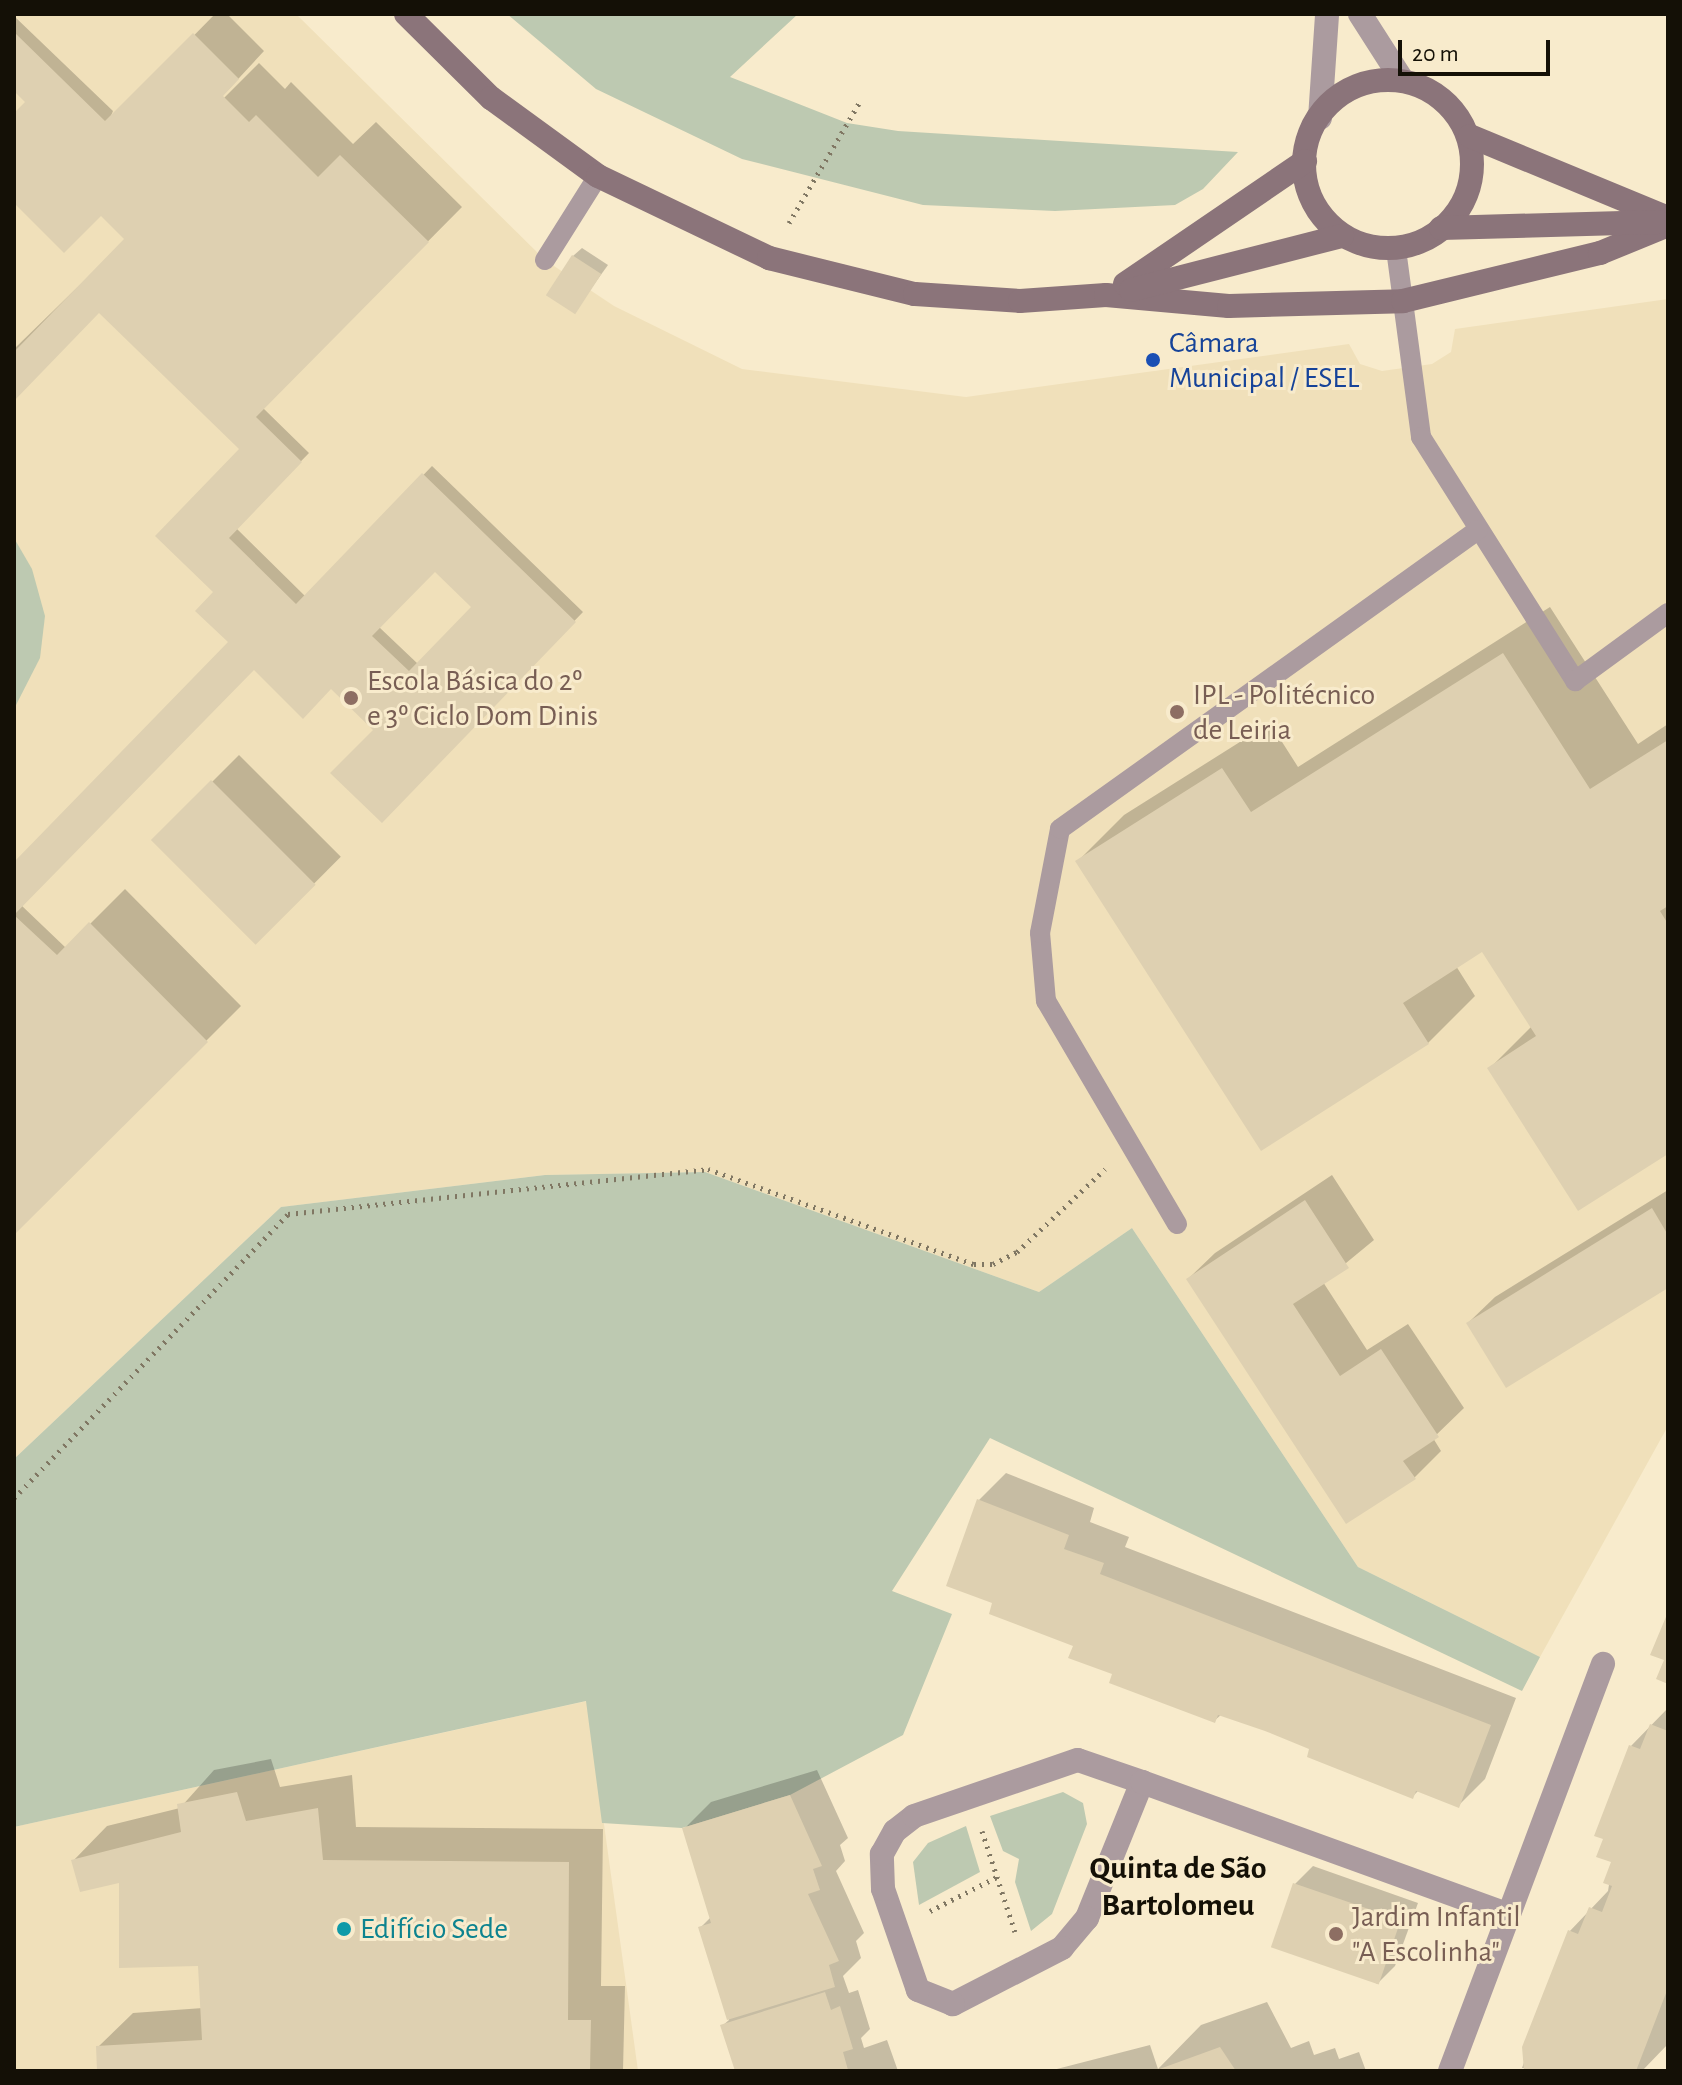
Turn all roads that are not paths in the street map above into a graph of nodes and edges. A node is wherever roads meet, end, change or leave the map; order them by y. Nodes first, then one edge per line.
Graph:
1 (406, 14) edge
2 (1327, 14) edge
3 (1360, 14) edge
4 (1401, 78) junction
5 (1320, 118) junction
6 (1470, 136) junction
7 (1305, 161) junction
8 (598, 176) junction
9 (1668, 221) edge
10 (1441, 228) junction
11 (1342, 236) junction
12 (1396, 249) junction
13 (545, 260) dead end
14 (1106, 295) junction
15 (1403, 301) junction
16 (1478, 530) junction
17 (1668, 613) edge
18 (1177, 1224) dead end
19 (1603, 1664) dead end
20 (1142, 1782) junction
21 (1509, 1915) junction
22 (1450, 2071) edge

1 - 8 main road
2 - 5 street
3 - 4 street
4 - 5 main road
4 - 6 main road
5 - 7 main road
6 - 9 main road
6 - 10 main road
7 - 11 main road
7 - 14 main road
8 - 13 lane
8 - 14 main road
9 - 10 main road
9 - 15 main road
10 - 12 main road
11 - 12 main road
11 - 14 main road
12 - 15 lane
14 - 15 main road
15 - 16 lane
16 - 17 lane
16 - 18 lane
19 - 21 street
20 - 20 street
20 - 21 street
21 - 22 street

